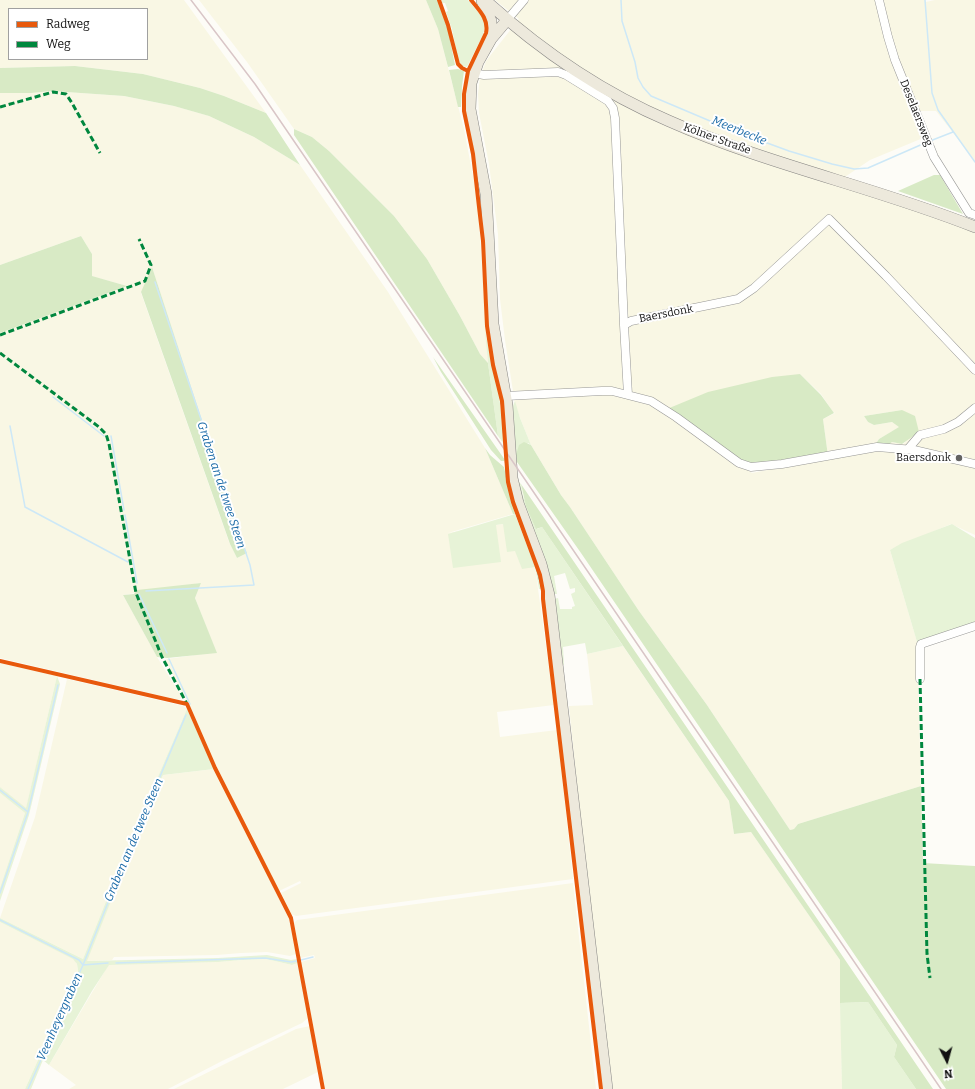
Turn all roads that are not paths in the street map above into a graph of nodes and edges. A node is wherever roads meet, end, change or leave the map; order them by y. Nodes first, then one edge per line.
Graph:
1 (483, 0) edge
2 (524, 0) edge
3 (879, 0) edge
4 (506, 20) junction
5 (491, 39) junction
6 (474, 72) junction
7 (975, 215) edge
8 (975, 227) edge
9 (624, 325) junction
10 (975, 370) edge
11 (628, 395) junction
12 (506, 396) junction
13 (975, 408) edge
14 (908, 449) junction
15 (975, 464) edge
16 (975, 626) edge
17 (920, 680) dead end
18 (607, 1089) edge

1 - 4 main road, Kölner Straße
1 - 5 main road
2 - 4 street
3 - 7 street, Deselaersweg
4 - 5 main road
4 - 8 main road, Kölner Straße
5 - 6 main road
6 - 9 street, Baersdonk
6 - 12 main road
9 - 10 street, Baersdonk
9 - 11 street, Baersdonk
11 - 12 street
11 - 14 street
12 - 18 main road
13 - 14 street
14 - 15 street
16 - 17 street

